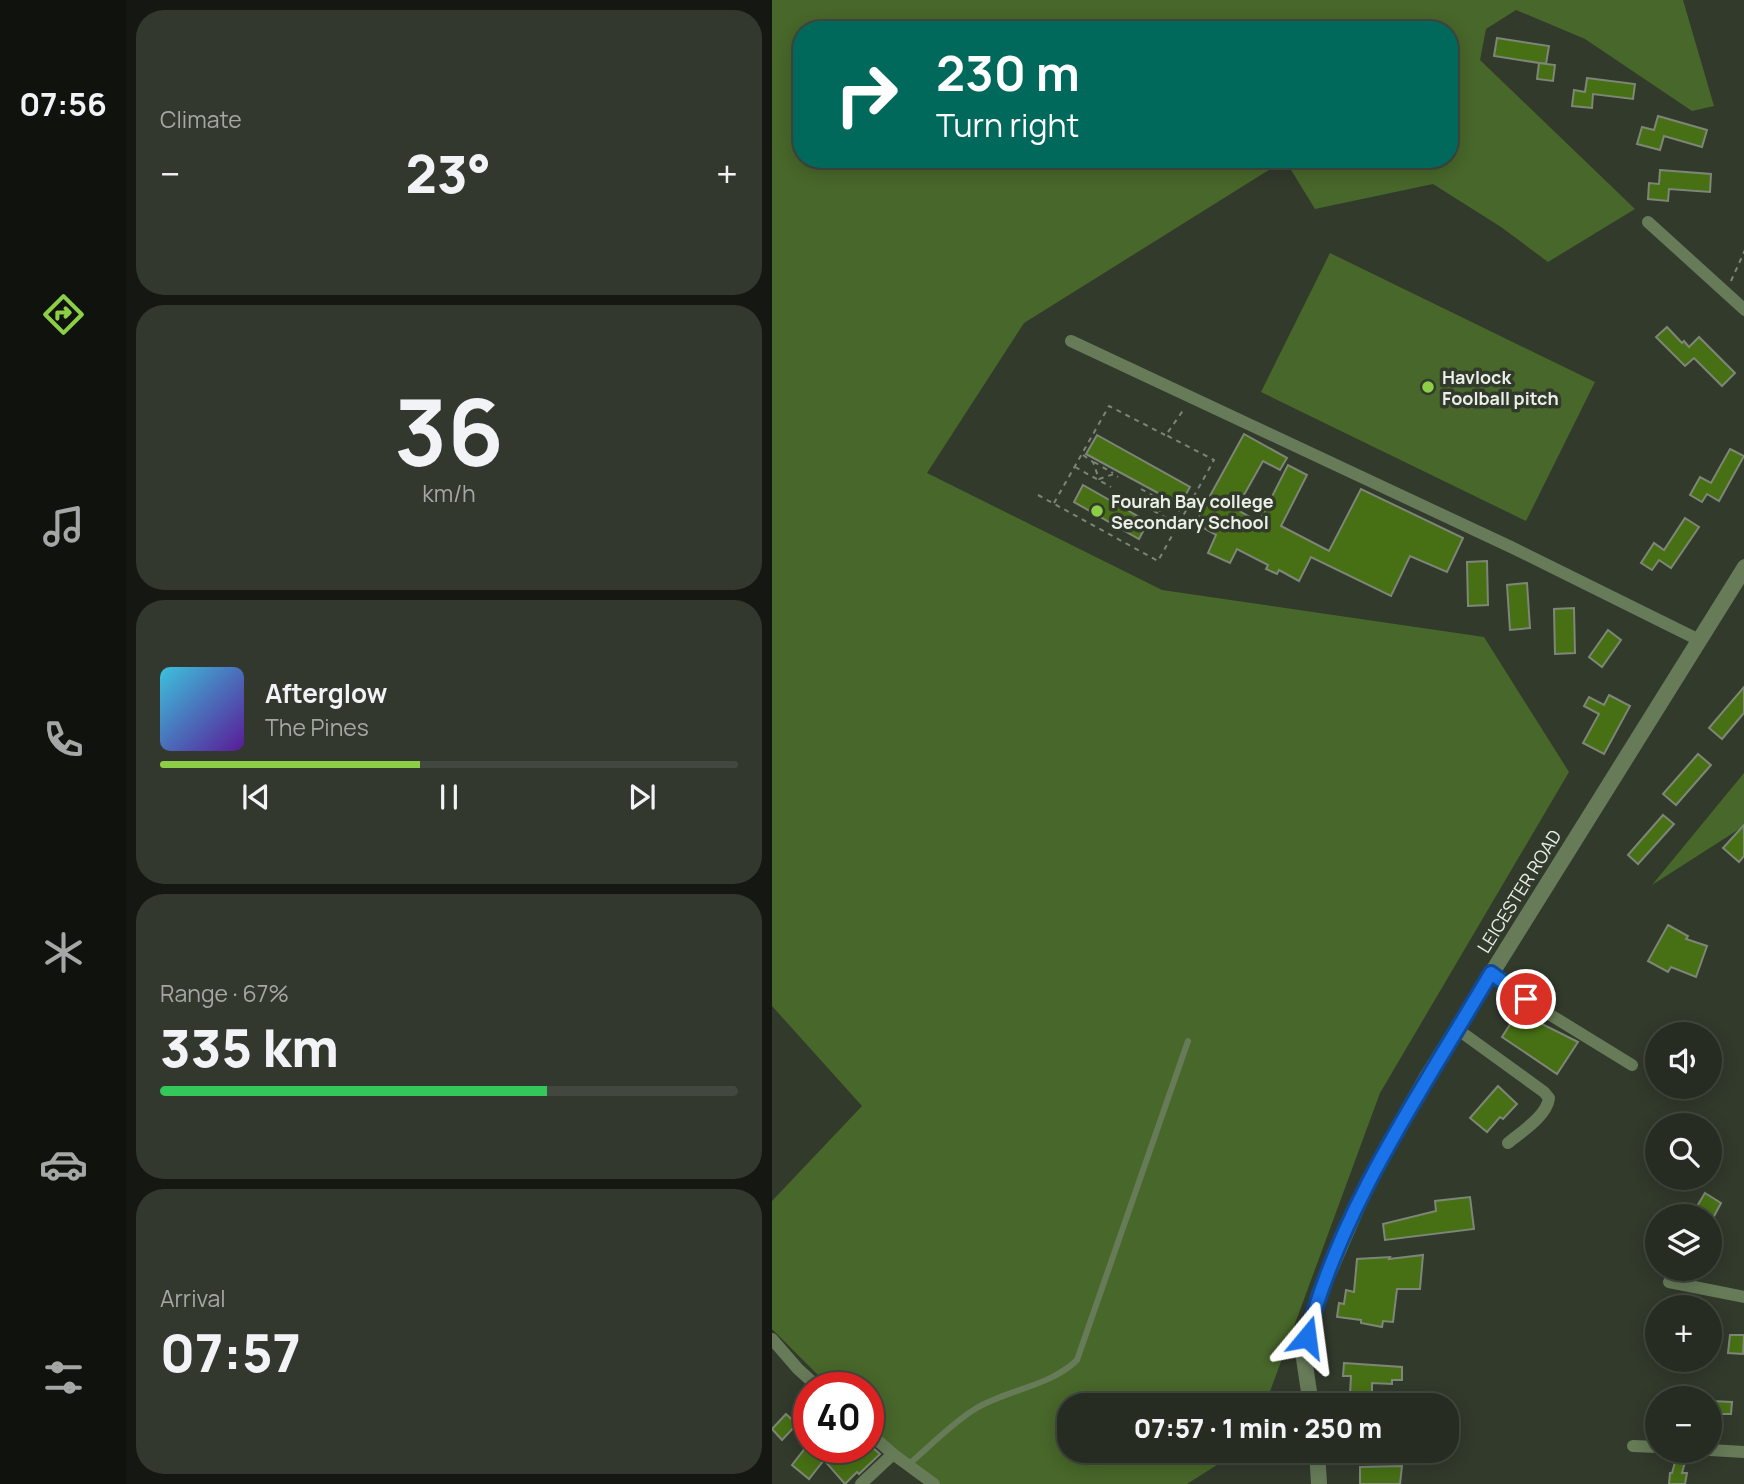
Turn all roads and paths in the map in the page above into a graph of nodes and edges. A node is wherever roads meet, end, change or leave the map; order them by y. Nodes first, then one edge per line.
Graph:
1 (1648, 222) dead end
2 (1744, 250) edge
3 (1725, 294) junction
4 (1744, 310) edge
5 (1071, 341) dead end
6 (1193, 397) junction
7 (1166, 435) junction
8 (1082, 455) junction
9 (1093, 462) junction
10 (1075, 467) junction
11 (1114, 474) junction
12 (1118, 477) dead end
13 (1099, 480) junction
14 (1111, 486) dead end
15 (1141, 489) dead end
16 (1151, 494) junction
17 (1037, 495) dead end
18 (1135, 501) dead end
19 (1053, 504) junction
20 (1172, 507) junction
21 (1156, 512) junction
22 (1184, 513) junction
23 (1178, 524) junction
24 (1744, 567) edge
25 (1699, 640) junction
26 (1491, 973) junction
27 (1457, 1029) junction
28 (1188, 1041) dead end
29 (1632, 1065) dead end
30 (1508, 1143) dead end
31 (1669, 1282) dead end
32 (1744, 1297) edge
33 (772, 1339) edge
34 (801, 1372) edge
35 (1308, 1393) edge
36 (884, 1446) edge
37 (1633, 1446) dead end
38 (1645, 1446) edge
39 (1722, 1451) edge
40 (1744, 1452) edge
41 (893, 1454) junction
42 (1317, 1463) edge
43 (908, 1465) junction
44 (861, 1484) edge
45 (934, 1484) edge
46 (1319, 1484) edge

1 - 3 street
2 - 3 path
3 - 4 street
5 - 6 street
6 - 7 path
6 - 25 street
7 - 8 path
7 - 22 path
8 - 9 path
8 - 10 path
9 - 11 path
9 - 13 path
10 - 13 path
10 - 19 path
11 - 12 path
11 - 13 path
13 - 14 path
15 - 16 path
16 - 20 path
16 - 21 path
17 - 19 path
18 - 21 path
19 - 23 path
20 - 21 path
20 - 22 path
21 - 23 path
22 - 23 path
24 - 25 street, LEICESTER ROAD
25 - 26 street, LEICESTER ROAD
26 - 27 street, LEICESTER ROAD
26 - 29 street
27 - 30 street
27 - 35 street, LEICESTER ROAD
28 - 43 lane
31 - 32 street
33 - 34 street
36 - 41 street
37 - 38 street
39 - 40 street
41 - 43 street
41 - 44 street
42 - 46 street
43 - 45 street

